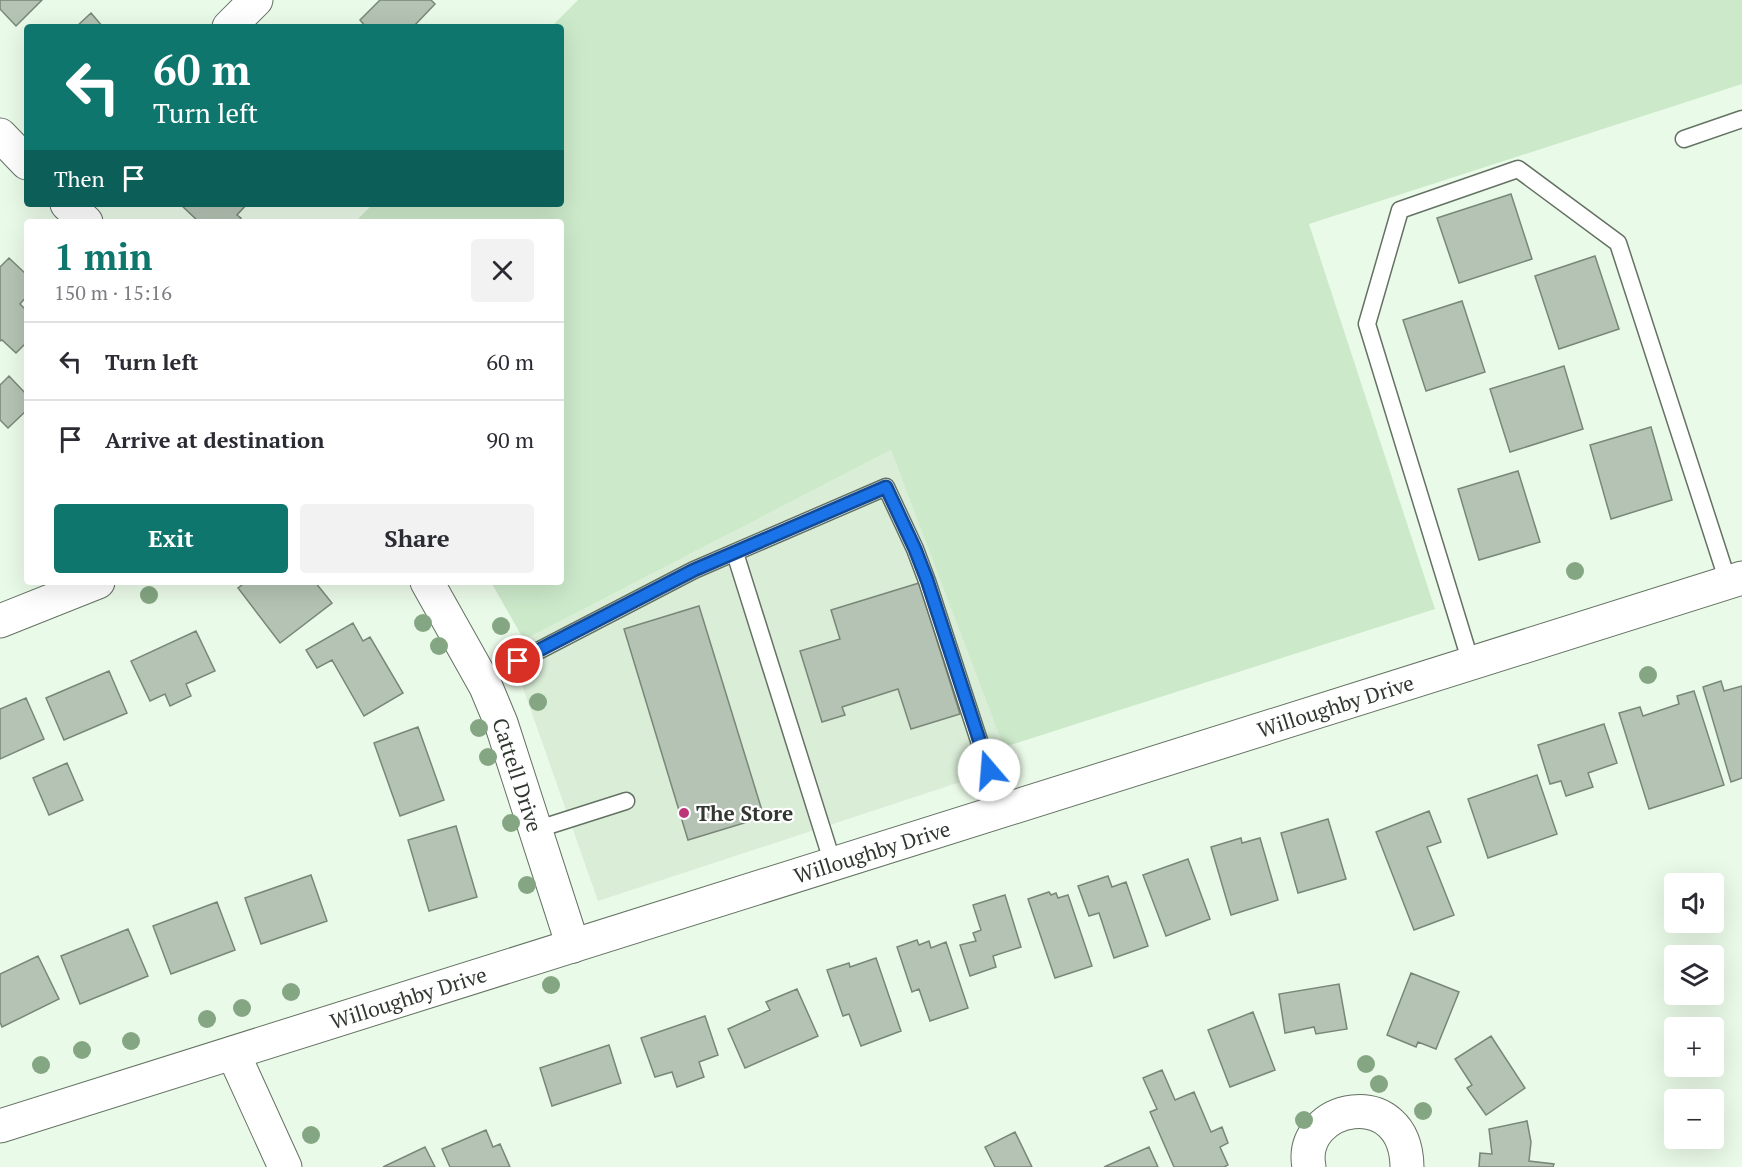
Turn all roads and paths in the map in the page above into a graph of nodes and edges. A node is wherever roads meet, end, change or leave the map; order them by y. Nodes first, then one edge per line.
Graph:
1 (256, 0) edge
2 (232, 24) edge
3 (1742, 119) edge
4 (0, 135) edge
5 (1684, 139) dead end
6 (24, 160) edge
7 (70, 207) edge
8 (83, 219) edge
9 (735, 552) junction
10 (1735, 580) edge
11 (90, 585) edge
12 (429, 585) edge
13 (0, 621) edge
14 (1471, 663) junction
15 (482, 680) junction
16 (626, 801) dead end
17 (1002, 811) junction
18 (535, 830) junction
19 (833, 864) junction
20 (573, 946) junction
21 (233, 1053) junction
22 (0, 1126) edge
23 (285, 1167) edge
24 (1309, 1167) edge
25 (1407, 1167) edge

1 - 2 street
3 - 5 lane
4 - 6 street
7 - 8 street
9 - 15 lane
9 - 17 lane
9 - 19 lane
10 - 14 street, Willoughby Drive
10 - 14 lane
11 - 13 street
12 - 15 street, Cattell Drive
14 - 17 street, Willoughby Drive
15 - 18 street, Cattell Drive
16 - 18 lane
17 - 19 street, Willoughby Drive
18 - 20 street, Cattell Drive
19 - 20 street, Willoughby Drive
20 - 21 street, Willoughby Drive
21 - 22 street, Willoughby Drive
21 - 23 street
24 - 25 street

